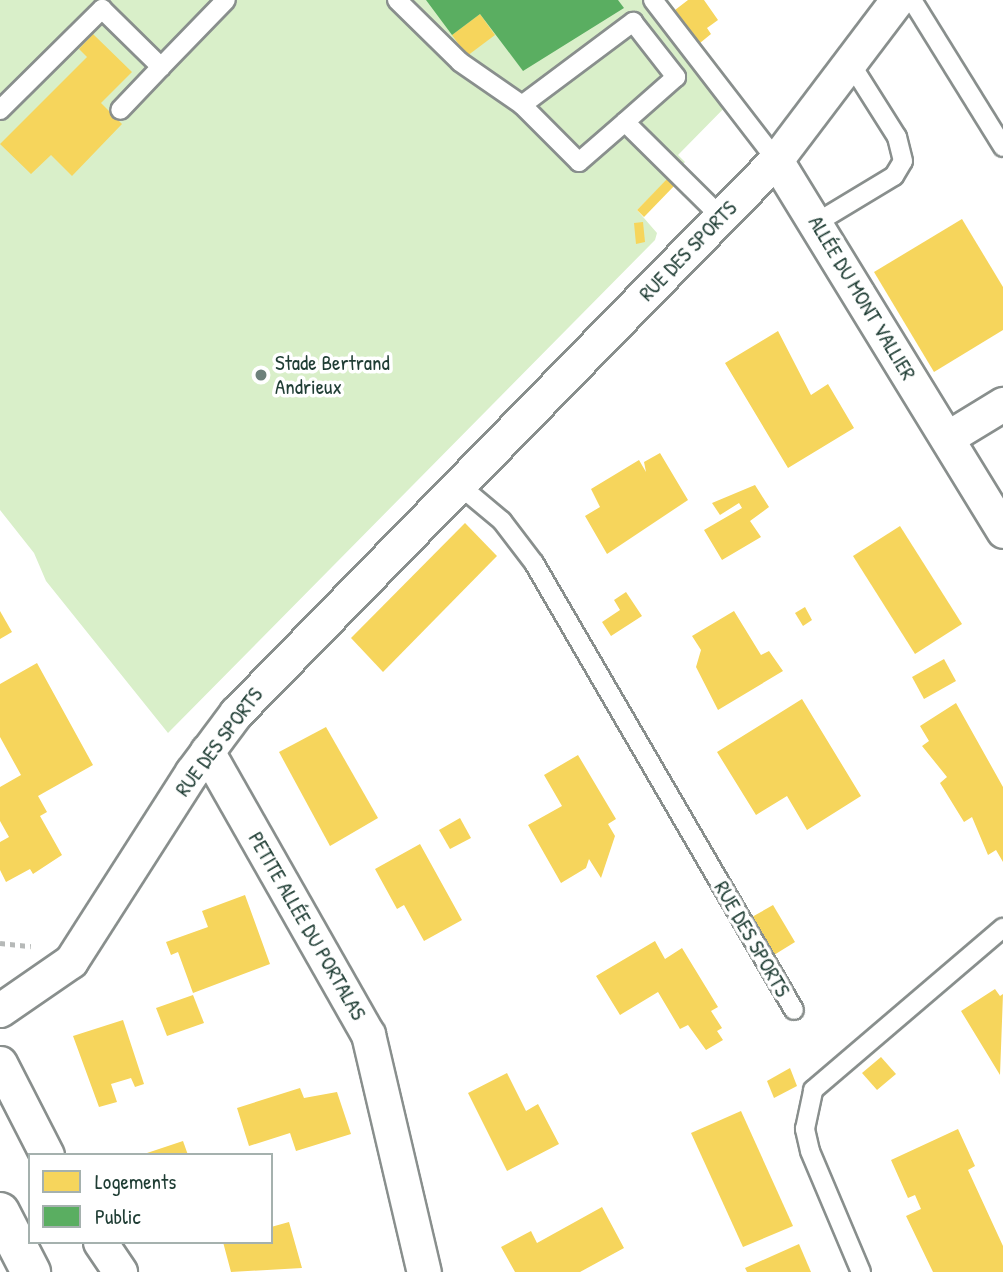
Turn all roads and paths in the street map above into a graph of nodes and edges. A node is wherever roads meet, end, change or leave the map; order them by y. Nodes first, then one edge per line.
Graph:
1 (226, 0) edge
2 (397, 0) edge
3 (653, 0) edge
4 (897, 0) edge
5 (912, 0) edge
6 (107, 5) edge
7 (849, 61) junction
8 (160, 67) junction
9 (522, 105) junction
10 (0, 110) edge
11 (120, 110) dead end
12 (625, 122) junction
13 (1003, 147) edge
14 (776, 160) junction
15 (721, 217) junction
16 (816, 223) junction
17 (1003, 404) edge
18 (947, 438) junction
19 (459, 485) junction
20 (994, 495) edge
21 (1003, 531) edge
22 (207, 751) junction
23 (1003, 928) edge
24 (0, 1010) edge
25 (794, 1010) dead end
26 (0, 1063) edge
27 (46, 1153) edge
28 (0, 1212) edge
29 (101, 1244) edge
30 (31, 1272) edge
31 (120, 1272) edge
32 (424, 1272) edge
33 (862, 1272) edge

1 - 8 lane
2 - 9 lane
3 - 14 lane
4 - 7 street, RUE DES SPORTS
5 - 13 lane
6 - 8 lane
6 - 10 lane
7 - 14 street, RUE DES SPORTS
7 - 16 lane
8 - 11 lane
9 - 12 lane
9 - 12 lane
12 - 15 lane
14 - 15 street, RUE DES SPORTS
14 - 16 street, ALLÉE DU MONT VALLIER
15 - 19 street, RUE DES SPORTS
16 - 18 street, ALLÉE DU MONT VALLIER
17 - 18 street
18 - 20 street, ALLÉE DU MONT VALLIER
19 - 22 street, RUE DES SPORTS
19 - 25 lane, RUE DES SPORTS
20 - 21 street, ALLÉE DU MONT VALLIER
22 - 24 street, RUE DES SPORTS
22 - 32 street, PETITE ALLÉE DU PORTALAS
23 - 33 lane
26 - 27 street
28 - 30 highway
29 - 31 street

